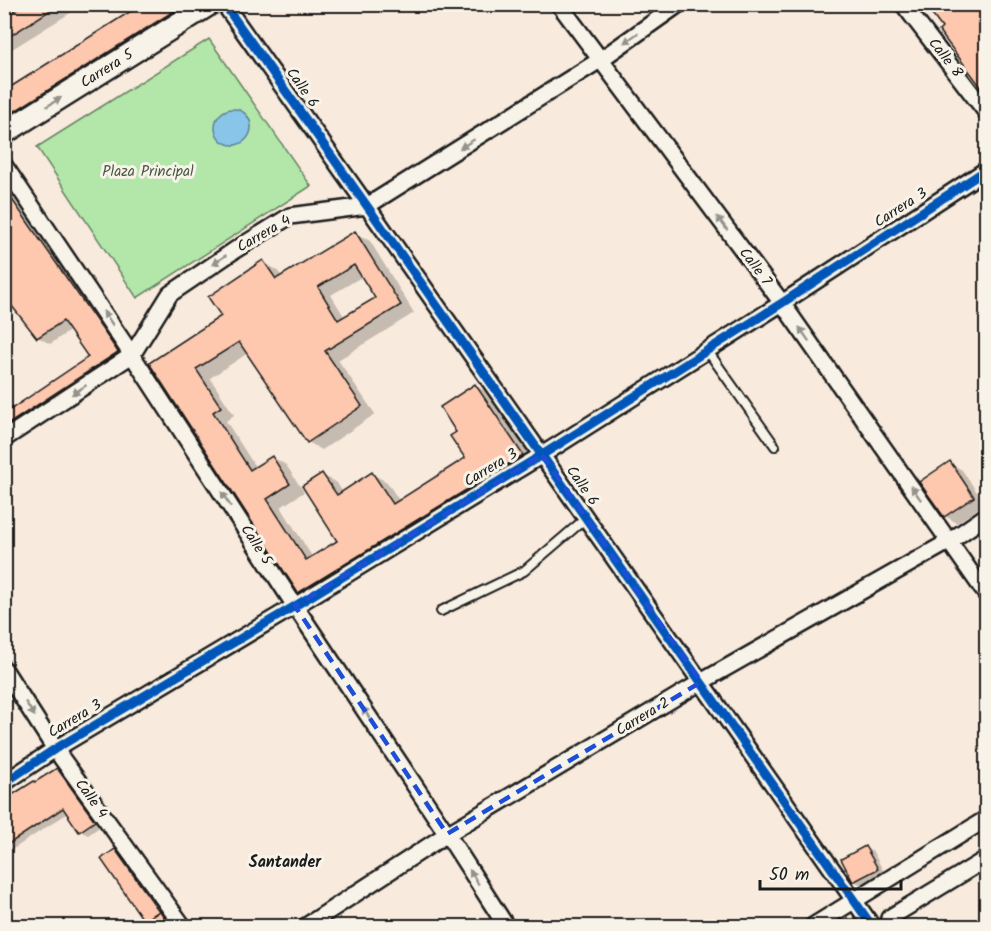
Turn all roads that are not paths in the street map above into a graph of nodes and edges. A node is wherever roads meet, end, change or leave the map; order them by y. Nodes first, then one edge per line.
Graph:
1 (210, 4) edge
2 (224, 4) edge
3 (559, 4) edge
4 (679, 4) edge
5 (903, 4) edge
6 (600, 60) junction
7 (987, 112) edge
8 (4, 134) edge
9 (4, 165) edge
10 (987, 170) edge
11 (367, 206) junction
12 (782, 303) junction
13 (707, 351) junction
14 (132, 355) junction
15 (4, 439) edge
16 (775, 446) dead end
17 (542, 455) junction
18 (987, 516) edge
19 (586, 518) junction
20 (950, 541) junction
21 (987, 594) edge
22 (295, 606) junction
23 (441, 611) dead end
24 (4, 669) edge
25 (701, 682) junction
26 (55, 748) junction
27 (4, 783) edge
28 (987, 819) edge
29 (447, 834) junction
30 (987, 859) edge
31 (855, 901) junction
32 (183, 927) edge
33 (306, 927) edge
34 (506, 927) edge
35 (813, 927) edge
36 (872, 927) edge
37 (894, 927) edge

8 -> 1 street, Carrera 5
2 - 11 street, Calle 6
3 - 6 street, Calle 7
4 -> 6 street, Carrera 4
5 - 7 street, Calle 8
6 -> 11 street, Carrera 4
12 -> 6 street, Calle 7
14 -> 9 street, Calle 5
10 - 12 street, Carrera 3
11 -> 14 street, Carrera 4
11 - 17 street, Calle 6
12 - 13 street, Carrera 3
20 -> 12 street, Calle 7
13 - 16 lane
13 - 17 street, Carrera 3
14 -> 15 street, Carrera 4
22 -> 14 street, Calle 5
17 - 19 street, Calle 6
17 - 22 street, Carrera 3
18 - 20 street, Carrera 2
19 - 23 lane
19 - 25 street, Calle 6
20 - 21 street, Calle 7
20 - 25 street, Carrera 2
22 - 26 street, Carrera 3
29 -> 22 street, Calle 5
24 -> 26 street, Calle 4
25 - 29 street, Carrera 2
25 - 31 street, Calle 6
26 - 27 street, Carrera 3
26 - 32 street, Calle 4
28 - 31 street
29 - 33 street, Carrera 2
34 -> 29 street, Calle 5
30 - 37 street
31 - 35 street
31 - 36 street, Calle 6

